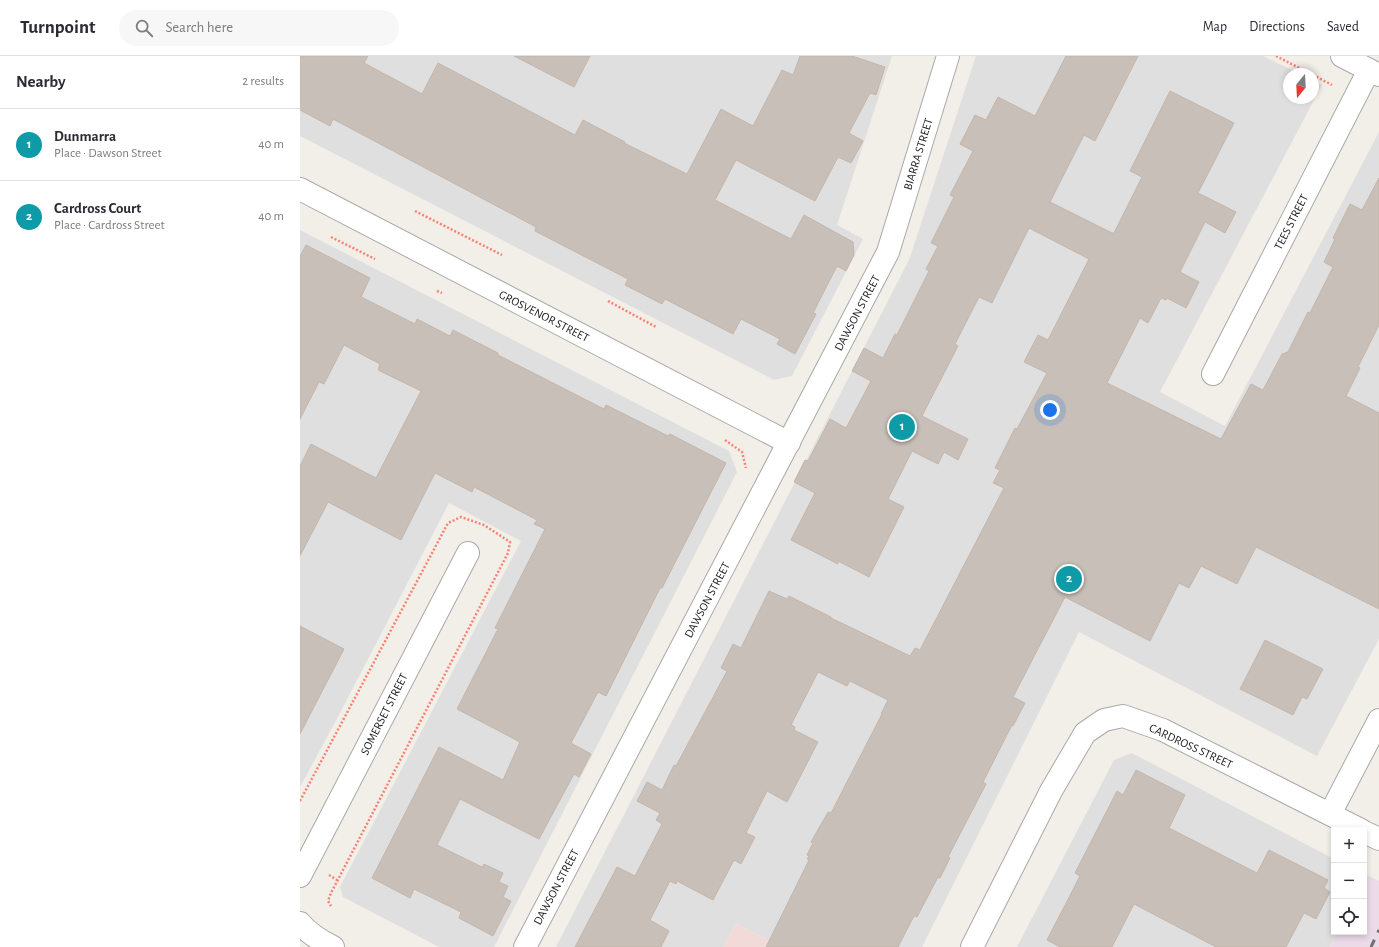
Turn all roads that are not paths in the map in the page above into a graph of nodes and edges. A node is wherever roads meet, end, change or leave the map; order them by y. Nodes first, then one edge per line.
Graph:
1 (948, 56) edge
2 (1342, 56) edge
3 (1374, 73) edge
4 (300, 190) edge
5 (888, 252) joint
6 (1213, 374) dead end
7 (789, 443) junction
8 (468, 553) dead end
9 (1379, 720) edge
10 (1330, 814) junction
11 (1369, 834) edge
12 (300, 876) edge
13 (300, 924) edge
14 (333, 947) edge
15 (525, 947) edge
16 (972, 947) edge

1 - 5 street, BIARRA STREET
2 - 3 street
3 - 6 street, TEES STREET
4 - 7 street, GROSVENOR STREET
5 - 7 street, DAWSON STREET
7 - 15 street, DAWSON STREET
8 - 12 street, SOMERSET STREET
9 - 10 street
10 - 11 street, CARDROSS STREET
10 - 16 street, CARDROSS STREET
13 - 14 street

